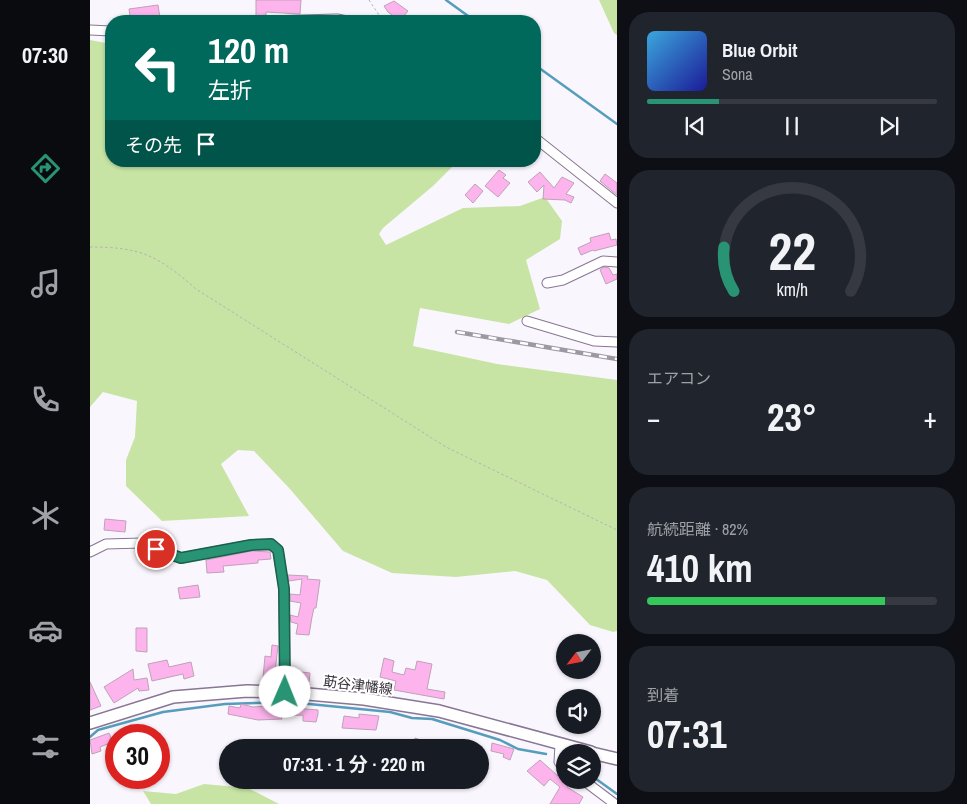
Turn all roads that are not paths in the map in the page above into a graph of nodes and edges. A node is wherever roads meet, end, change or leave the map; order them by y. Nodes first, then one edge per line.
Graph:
1 (90, 30) edge
2 (105, 31) edge
3 (541, 143) edge
4 (617, 203) edge
5 (617, 262) edge
6 (547, 283) dead end
7 (527, 321) dead end
8 (617, 342) edge
9 (90, 552) edge
10 (285, 692) junction
11 (90, 722) edge
12 (556, 744) edge
13 (601, 755) edge
14 (617, 759) edge
15 (595, 789) edge
16 (615, 804) edge

1 - 2 street
3 - 4 street
5 - 6 street
7 - 8 street
9 - 10 street
10 - 11 main road, 莇谷津幡線
10 - 12 main road, 莇谷津幡線
13 - 14 main road, 莇谷津幡線
15 - 16 street

